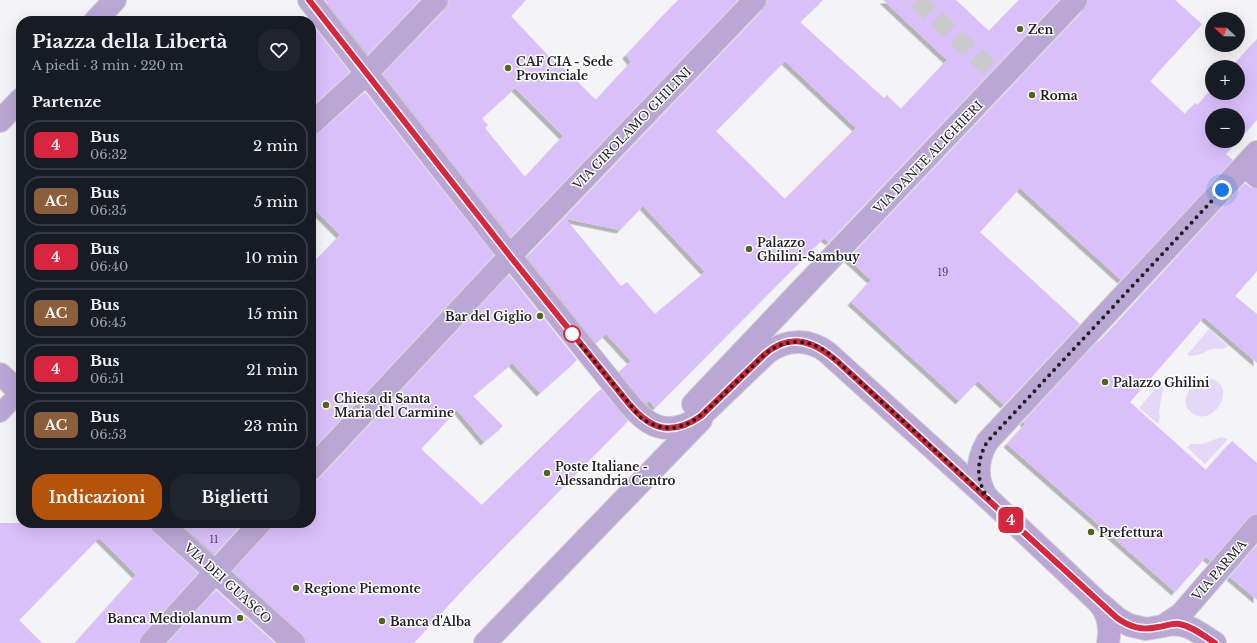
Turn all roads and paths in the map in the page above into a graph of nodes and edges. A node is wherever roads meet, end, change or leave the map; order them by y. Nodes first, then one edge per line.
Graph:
1 (115, 0) edge
2 (309, 0) edge
3 (437, 0) edge
4 (755, 0) edge
5 (1076, 0) edge
6 (100, 16) edge
7 (366, 73) junction
8 (16, 104) edge
9 (316, 119) edge
10 (0, 121) edge
11 (1252, 166) edge
12 (510, 256) junction
13 (764, 355) junction
14 (0, 374) edge
15 (16, 388) edge
16 (16, 397) edge
17 (0, 413) edge
18 (693, 414) junction
19 (316, 464) edge
20 (991, 501) junction
21 (1257, 526) edge
22 (167, 528) edge
23 (255, 528) edge
24 (215, 572) junction
25 (1096, 599) junction
26 (1163, 626) junction
27 (151, 643) edge
28 (294, 643) edge
29 (485, 643) edge
30 (1108, 643) edge
31 (1215, 643) edge

1 - 6 street
2 - 7 street
3 - 7 street
4 - 12 street, VIA GIROLAMO GHILINI
5 - 18 street, VIA DANTE ALIGHIERI
7 - 9 street
7 - 12 street
8 - 10 street
11 - 20 street
12 - 18 street
12 - 19 street, VIA GIROLAMO GHILINI
13 - 18 street
13 - 20 street
13 - 29 street
14 - 15 street
16 - 17 street
20 - 25 street
21 - 26 street, VIA PARMA
22 - 24 street, VIA DEI GUASCO
23 - 24 street
24 - 27 street
24 - 28 street, VIA DEI GUASCO
25 - 26 street
25 - 30 street
26 - 31 street

